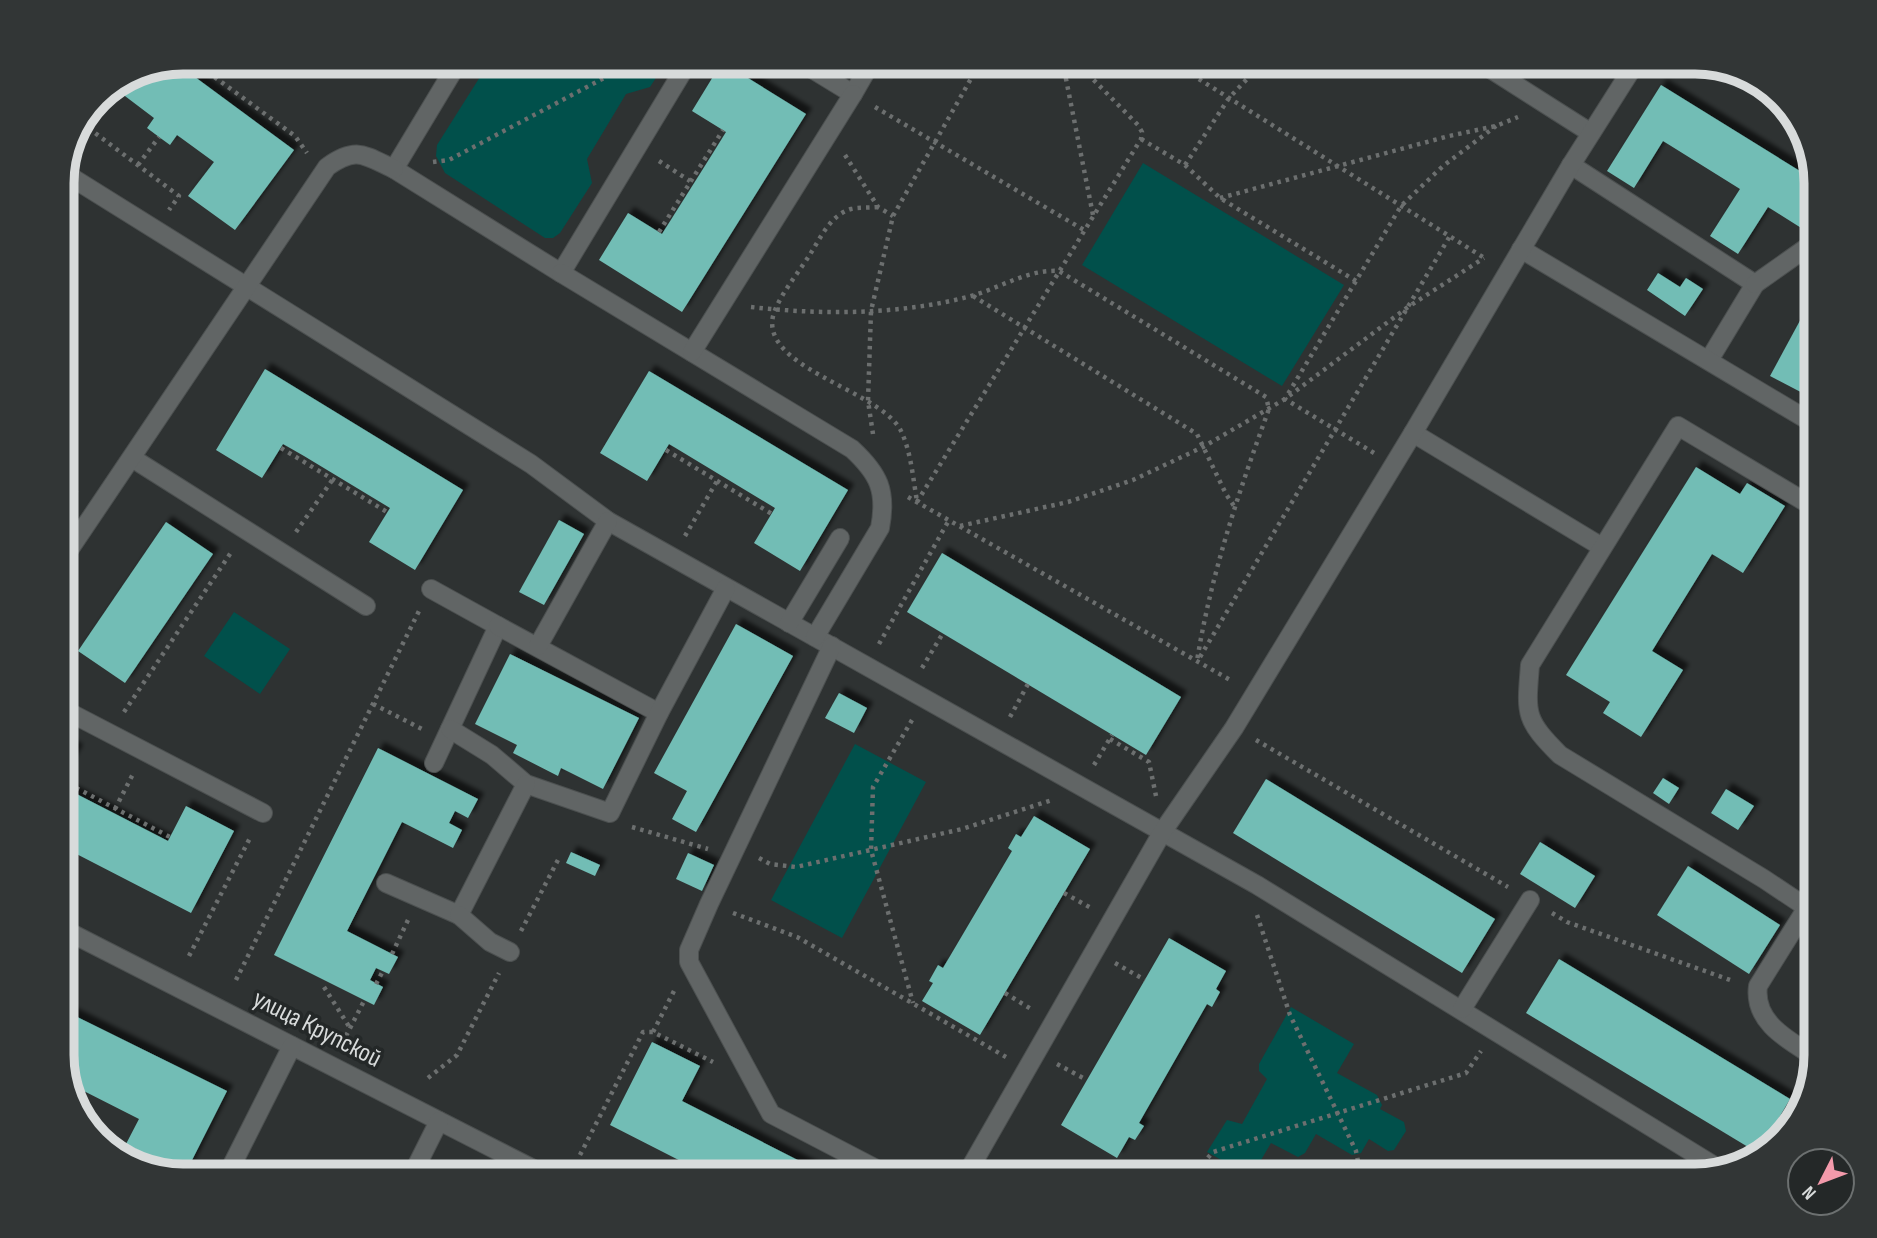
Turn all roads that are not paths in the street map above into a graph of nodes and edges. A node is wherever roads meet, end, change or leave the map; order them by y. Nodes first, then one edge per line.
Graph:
1 (451, 74) edge
2 (681, 74) edge
3 (820, 74) edge
4 (865, 74) edge
5 (1499, 74) edge
6 (1629, 74) edge
7 (853, 94) junction
8 (1591, 133) junction
9 (1571, 165) junction
10 (394, 169) junction
11 (74, 179) edge
12 (1521, 249) junction
13 (1804, 249) edge
14 (561, 273) junction
15 (1755, 284) junction
16 (247, 287) junction
17 (692, 352) junction
18 (1709, 360) junction
19 (1804, 418) edge
20 (1413, 433) junction
21 (132, 458) junction
22 (1804, 501) edge
23 (608, 521) junction
24 (840, 538) dead end
25 (74, 543) edge
26 (1602, 547) junction
27 (726, 588) junction
28 (431, 589) road end
29 (366, 606) dead end
30 (789, 623) junction
31 (498, 626) junction
32 (816, 637) junction
33 (538, 646) junction
34 (832, 646) junction
35 (659, 713) junction
36 (74, 715) edge
37 (447, 735) junction
38 (434, 763) dead end
39 (526, 784) junction
40 (263, 813) road end
41 (1163, 831) junction
42 (386, 883) dead end
43 (1804, 897) edge
44 (1530, 900) road end
45 (1804, 911) edge
46 (459, 915) junction
47 (74, 935) edge
48 (510, 952) dead end
49 (1461, 1009) junction
50 (292, 1046) junction
51 (1804, 1050) edge
52 (439, 1121) junction
53 (233, 1164) edge
54 (418, 1164) edge
55 (523, 1164) edge
56 (866, 1164) edge
57 (972, 1164) edge
58 (1711, 1164) edge

1 - 10 street
2 - 14 street
3 - 7 street
4 - 7 street
5 - 8 street
6 - 8 street
7 - 17 street
8 - 9 street
9 - 12 street
9 - 15 street
10 - 14 street
10 - 16 street
11 - 16 street
12 - 18 street
12 - 20 street
13 - 15 street
14 - 17 street
15 - 18 street
16 - 21 street
16 - 23 street
17 - 32 street
18 - 19 street
20 - 26 street
20 - 41 street
21 - 25 street
21 - 29 street
22 - 26 street
23 - 27 street
23 - 33 street
24 - 30 street
26 - 43 street
27 - 30 street
27 - 35 street
28 - 31 street
30 - 32 street
31 - 33 street
31 - 37 street
32 - 34 street
33 - 35 street
34 - 41 street
34 - 56 street
35 - 39 street
36 - 40 street
37 - 38 street
37 - 39 street
39 - 46 street
41 - 49 street
41 - 57 street
42 - 46 street
44 - 49 street
45 - 51 street
46 - 48 street
47 - 50 street, улица Крупской
49 - 58 street
50 - 52 street, улица Крупской
50 - 53 street
52 - 54 street
52 - 55 street, улица Крупской

